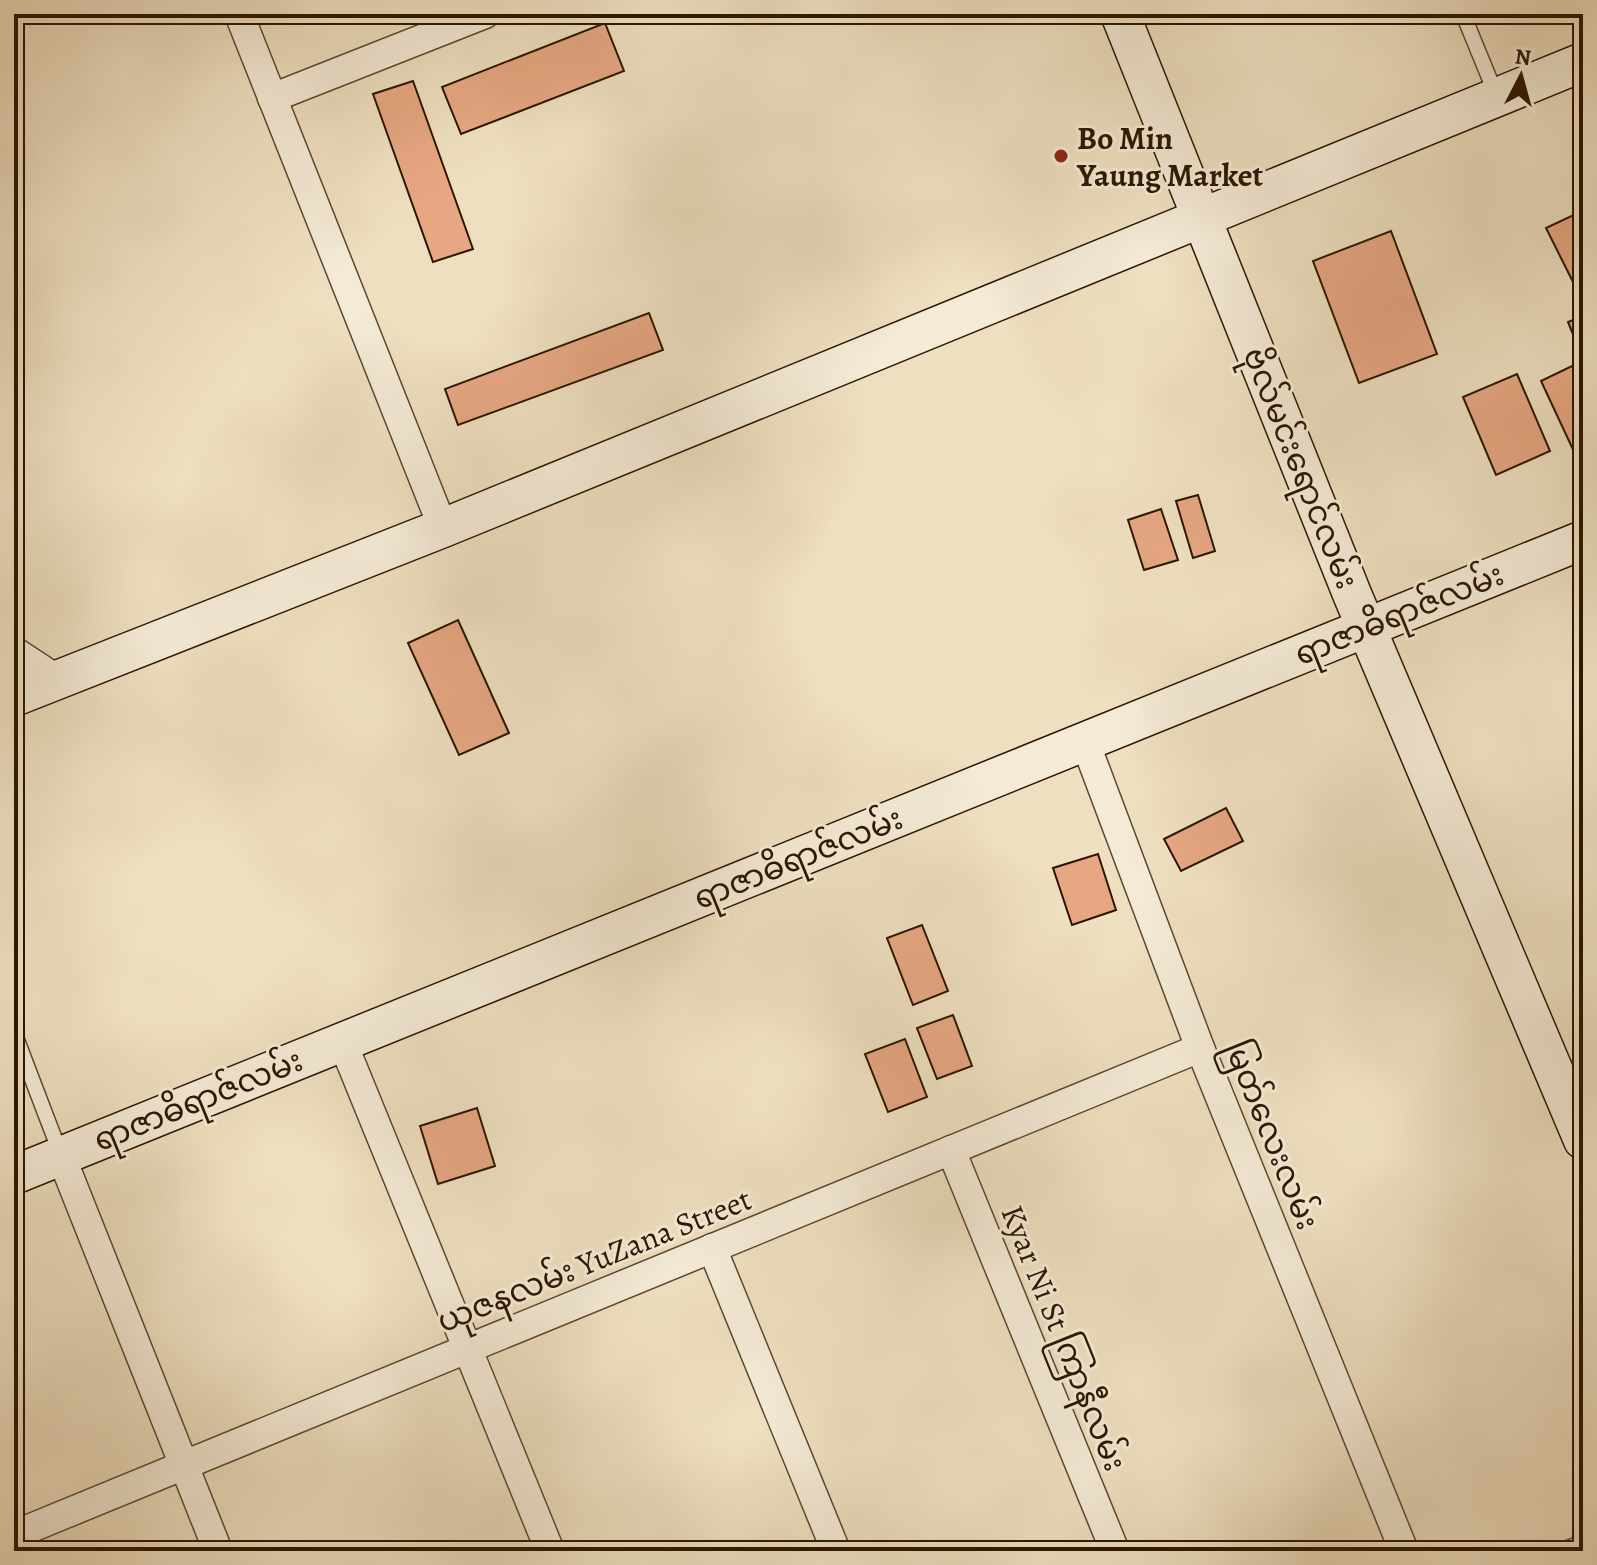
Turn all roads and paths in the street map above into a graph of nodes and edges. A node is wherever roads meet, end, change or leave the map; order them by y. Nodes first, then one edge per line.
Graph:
1 (239, 14) edge
2 (485, 14) edge
3 (1120, 14) edge
4 (1463, 14) edge
5 (1583, 62) edge
6 (272, 98) junction
7 (1497, 98) junction
8 (1202, 219) junction
9 (443, 528) junction
10 (1583, 540) edge
11 (1359, 610) junction
12 (14, 651) edge
13 (58, 680) junction
14 (14, 697) edge
15 (1085, 742) junction
16 (14, 1032) edge
17 (342, 1041) junction
18 (1200, 1048) junction
19 (1583, 1140) edge
20 (951, 1150) junction
21 (61, 1156) junction
22 (14, 1175) edge
23 (712, 1248) junction
24 (467, 1349) junction
25 (184, 1465) junction
26 (14, 1535) edge
27 (1583, 1542) edge
28 (218, 1551) edge
29 (550, 1551) edge
30 (836, 1551) edge
31 (1115, 1551) edge
32 (1404, 1551) edge
33 (1560, 1551) edge

1 - 6 street
2 - 6 street
3 - 8 street, ဗိုလ်မင်းရောင်လမ်း
4 - 7 lane
5 - 7 street
6 - 9 street
7 - 8 street
8 - 9 street
8 - 11 street, ဗိုလ်မင်းရောင်လမ်း
9 - 13 street
10 - 11 street, ရာဇာဓိရာဇ်လမ်း
11 - 15 street, ရာဇာဓိရာဇ်လမ်း
11 - 19 street, ဗိုလ်မင်းရောင်လမ်း
12 - 13 street
13 - 14 street
15 - 17 street, ရာဇာဓိရာဇ်လမ်း
15 - 18 street, မြတ်လေးလမ်း
16 - 21 lane
17 - 21 street, ရာဇာဓိရာဇ်လမ်း
17 - 24 street
18 - 20 street, ယုဇနလမ်း YuZana Street
18 - 32 street, မြတ်လေးလမ်း
20 - 23 street, ယုဇနလမ်း YuZana Street
20 - 31 street, Kyar Ni St ကြာနီလမ်း
21 - 22 street, ရာဇာဓိရာဇ်လမ်း
21 - 25 street
23 - 24 street, ယုဇနလမ်း YuZana Street
23 - 30 street
24 - 25 street, ယုဇနလမ်း YuZana Street
24 - 29 street
25 - 26 street, ယုဇနလမ်း YuZana Street
25 - 28 street
27 - 33 lane

